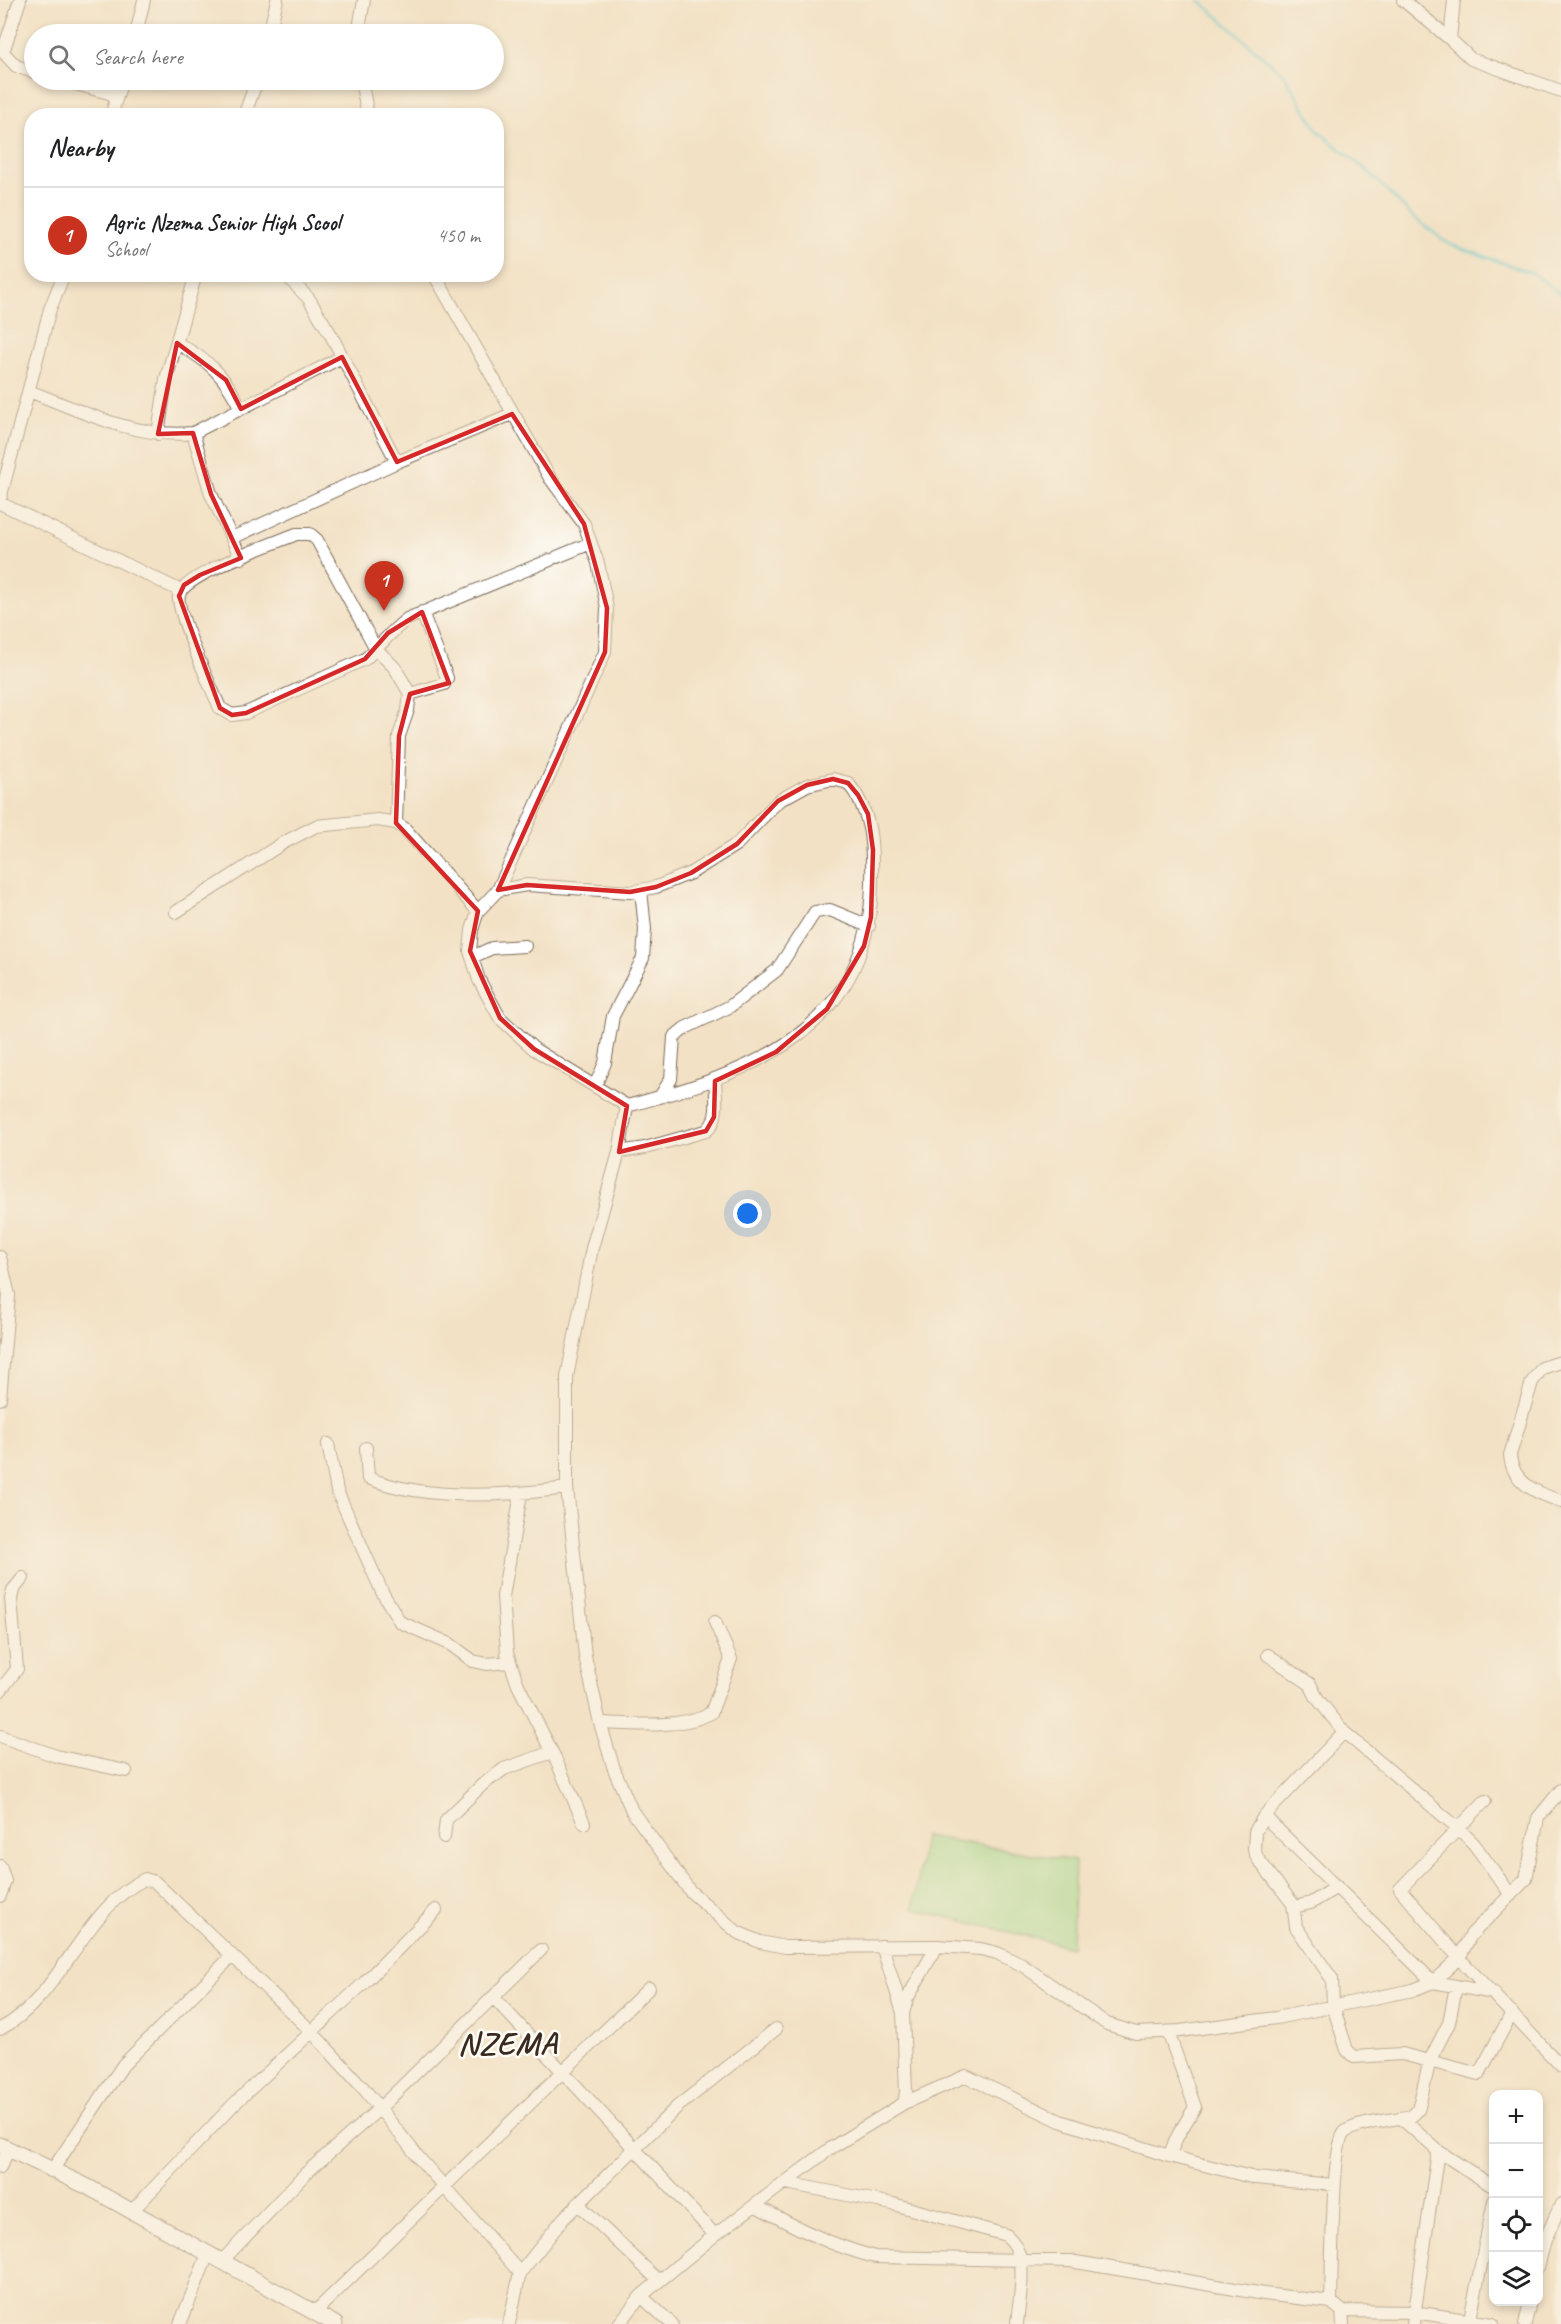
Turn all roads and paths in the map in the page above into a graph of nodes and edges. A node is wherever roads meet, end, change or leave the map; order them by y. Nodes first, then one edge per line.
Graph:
1 (20, 0) edge
2 (144, 0) edge
3 (277, 0) edge
4 (364, 0) edge
5 (1403, 0) edge
6 (1454, 0) edge
7 (138, 24) edge
8 (271, 24) edge
9 (360, 24) edge
10 (1450, 39) junction
11 (2, 52) edge
12 (24, 69) edge
13 (98, 90) edge
14 (118, 90) edge
15 (253, 90) edge
16 (363, 90) edge
17 (1561, 91) edge
18 (116, 95) junction
19 (113, 108) edge
20 (247, 108) edge
21 (366, 108) edge
22 (61, 282) edge
23 (194, 282) edge
24 (293, 282) edge
25 (438, 282) edge
26 (177, 343) junction
27 (342, 357) junction
28 (29, 391) junction
29 (241, 409) junction
30 (512, 414) junction
31 (193, 433) junction
32 (158, 434) junction
33 (397, 462) junction
34 (0, 501) edge
35 (232, 538) junction
36 (591, 543) junction
37 (241, 558) junction
38 (181, 591) junction
39 (422, 612) junction
40 (376, 650) junction
41 (410, 694) junction
42 (396, 823) junction
43 (498, 890) junction
44 (641, 890) junction
45 (478, 911) junction
46 (176, 912) dead end
47 (869, 927) junction
48 (525, 946) dead end
49 (472, 957) junction
50 (715, 1081) junction
51 (595, 1086) junction
52 (660, 1097) junction
53 (627, 1106) junction
54 (619, 1152) junction
55 (0, 1257) edge
56 (1561, 1362) edge
57 (0, 1399) edge
58 (328, 1444) dead end
59 (366, 1448) dead end
60 (567, 1488) junction
61 (521, 1494) junction
62 (1561, 1501) edge
63 (23, 1578) dead end
64 (716, 1622) dead end
65 (1268, 1655) dead end
66 (509, 1662) junction
67 (0, 1691) edge
68 (600, 1724) junction
69 (1344, 1732) junction
70 (0, 1736) edge
71 (552, 1752) junction
72 (126, 1771) dead end
73 (1561, 1790) edge
74 (1485, 1801) dead end
75 (1264, 1816) junction
76 (584, 1823) dead end
77 (1459, 1829) junction
78 (444, 1837) dead end
79 (0, 1866) edge
80 (1337, 1887) junction
81 (1511, 1895) junction
82 (0, 1896) edge
83 (1294, 1907) junction
84 (436, 1910) dead end
85 (882, 1946) junction
86 (937, 1946) junction
87 (541, 1950) dead end
88 (232, 1956) junction
89 (1459, 1958) junction
90 (1433, 1982) junction
91 (1456, 1986) junction
92 (649, 1988) dead end
93 (1495, 1994) junction
94 (494, 1998) junction
95 (1333, 2006) junction
96 (1512, 2013) junction
97 (903, 2014) junction
98 (0, 2029) edge
99 (776, 2030) dead end
100 (311, 2031) junction
101 (1168, 2032) junction
102 (1430, 2060) junction
103 (1561, 2066) edge
104 (562, 2074) junction
105 (904, 2103) junction
106 (380, 2108) junction
107 (1401, 2118) junction
108 (5, 2147) edge
109 (633, 2149) junction
110 (1438, 2151) junction
111 (1169, 2156) junction
112 (0, 2167) edge
113 (53, 2169) junction
114 (786, 2183) junction
115 (1489, 2184) edge
116 (1334, 2185) junction
117 (446, 2187) junction
118 (578, 2204) junction
119 (1561, 2204) edge
120 (756, 2206) junction
121 (131, 2211) junction
122 (1489, 2225) edge
123 (715, 2235) junction
124 (1542, 2252) edge
125 (215, 2257) junction
126 (1022, 2259) junction
127 (520, 2273) junction
128 (658, 2280) junction
129 (641, 2296) junction
130 (1331, 2302) junction
131 (1529, 2306) edge
132 (1342, 2311) junction
133 (315, 2312) junction
134 (1414, 2318) edge
135 (1469, 2322) edge
136 (180, 2324) edge
137 (334, 2324) edge
138 (509, 2324) edge
139 (619, 2324) edge
140 (672, 2324) edge
141 (1017, 2324) edge
142 (1343, 2324) edge
143 (1493, 2324) edge
144 (1525, 2324) edge

1 - 11 street
2 - 7 street
3 - 8 street
4 - 9 street
5 - 10 street
6 - 10 street
10 - 17 street
11 - 12 street
13 - 18 street
14 - 18 street
15 - 20 street
16 - 21 street
18 - 19 street
22 - 28 street
23 - 26 street
24 - 27 street
25 - 30 street
26 - 29 street
26 - 32 street
27 - 29 street
27 - 33 street
28 - 32 street
28 - 34 street
29 - 31 street
30 - 33 street
30 - 36 street
31 - 32 street
31 - 35 street
33 - 35 street
34 - 38 street
35 - 37 street
36 - 39 street
36 - 43 street
37 - 38 street
37 - 40 street
38 - 40 street
39 - 40 street
39 - 41 street
40 - 41 street
41 - 42 street
42 - 45 street
42 - 46 street
43 - 44 street
43 - 45 street
44 - 47 street
44 - 51 street
45 - 49 street
47 - 50 street
47 - 52 street
48 - 49 street
49 - 51 street
50 - 52 street
50 - 54 street
51 - 53 street
52 - 53 street
53 - 54 street
54 - 60 street
55 - 57 street
56 - 62 street
58 - 66 street
59 - 61 street
60 - 61 street
60 - 68 street
61 - 66 street
63 - 67 street
64 - 68 street
65 - 69 street
66 - 71 street
68 - 85 street
69 - 75 street
69 - 77 street
70 - 72 street
71 - 76 street
71 - 78 street
73 - 81 street
74 - 77 street
75 - 80 street
75 - 83 street
77 - 81 street
77 - 89 street
79 - 82 street
80 - 83 street
80 - 90 street
81 - 89 street
83 - 95 street
84 - 100 street
85 - 86 street
85 - 97 street
86 - 97 street
86 - 101 street
87 - 94 street
88 - 98 street
88 - 100 street
88 - 113 street
89 - 90 street
89 - 93 street
90 - 91 street
90 - 95 street
91 - 93 street
91 - 102 street
92 - 104 street
93 - 96 street
94 - 104 street
94 - 106 street
95 - 101 street
95 - 102 street
96 - 102 street
96 - 103 street
97 - 105 street
99 - 109 street
100 - 106 street
100 - 121 street
101 - 111 street
102 - 107 street
104 - 109 street
104 - 117 street
105 - 111 street
105 - 114 street
106 - 117 street
106 - 125 street
107 - 110 street
107 - 116 street
108 - 112 street
108 - 113 street
109 - 118 street
109 - 123 street
110 - 115 street
110 - 134 street
111 - 116 street
113 - 121 street
114 - 120 street
114 - 126 street
116 - 130 street
117 - 127 street
117 - 133 street
118 - 127 street
118 - 128 street
119 - 124 street
120 - 123 street
120 - 126 street
121 - 125 street
122 - 135 street
123 - 128 street
125 - 133 street
125 - 136 street
126 - 130 street
126 - 141 street
127 - 138 street
128 - 129 street
129 - 139 street
129 - 140 street
130 - 132 street
131 - 144 street
132 - 134 street
132 - 142 street
133 - 137 street
134 - 135 street
135 - 143 street

